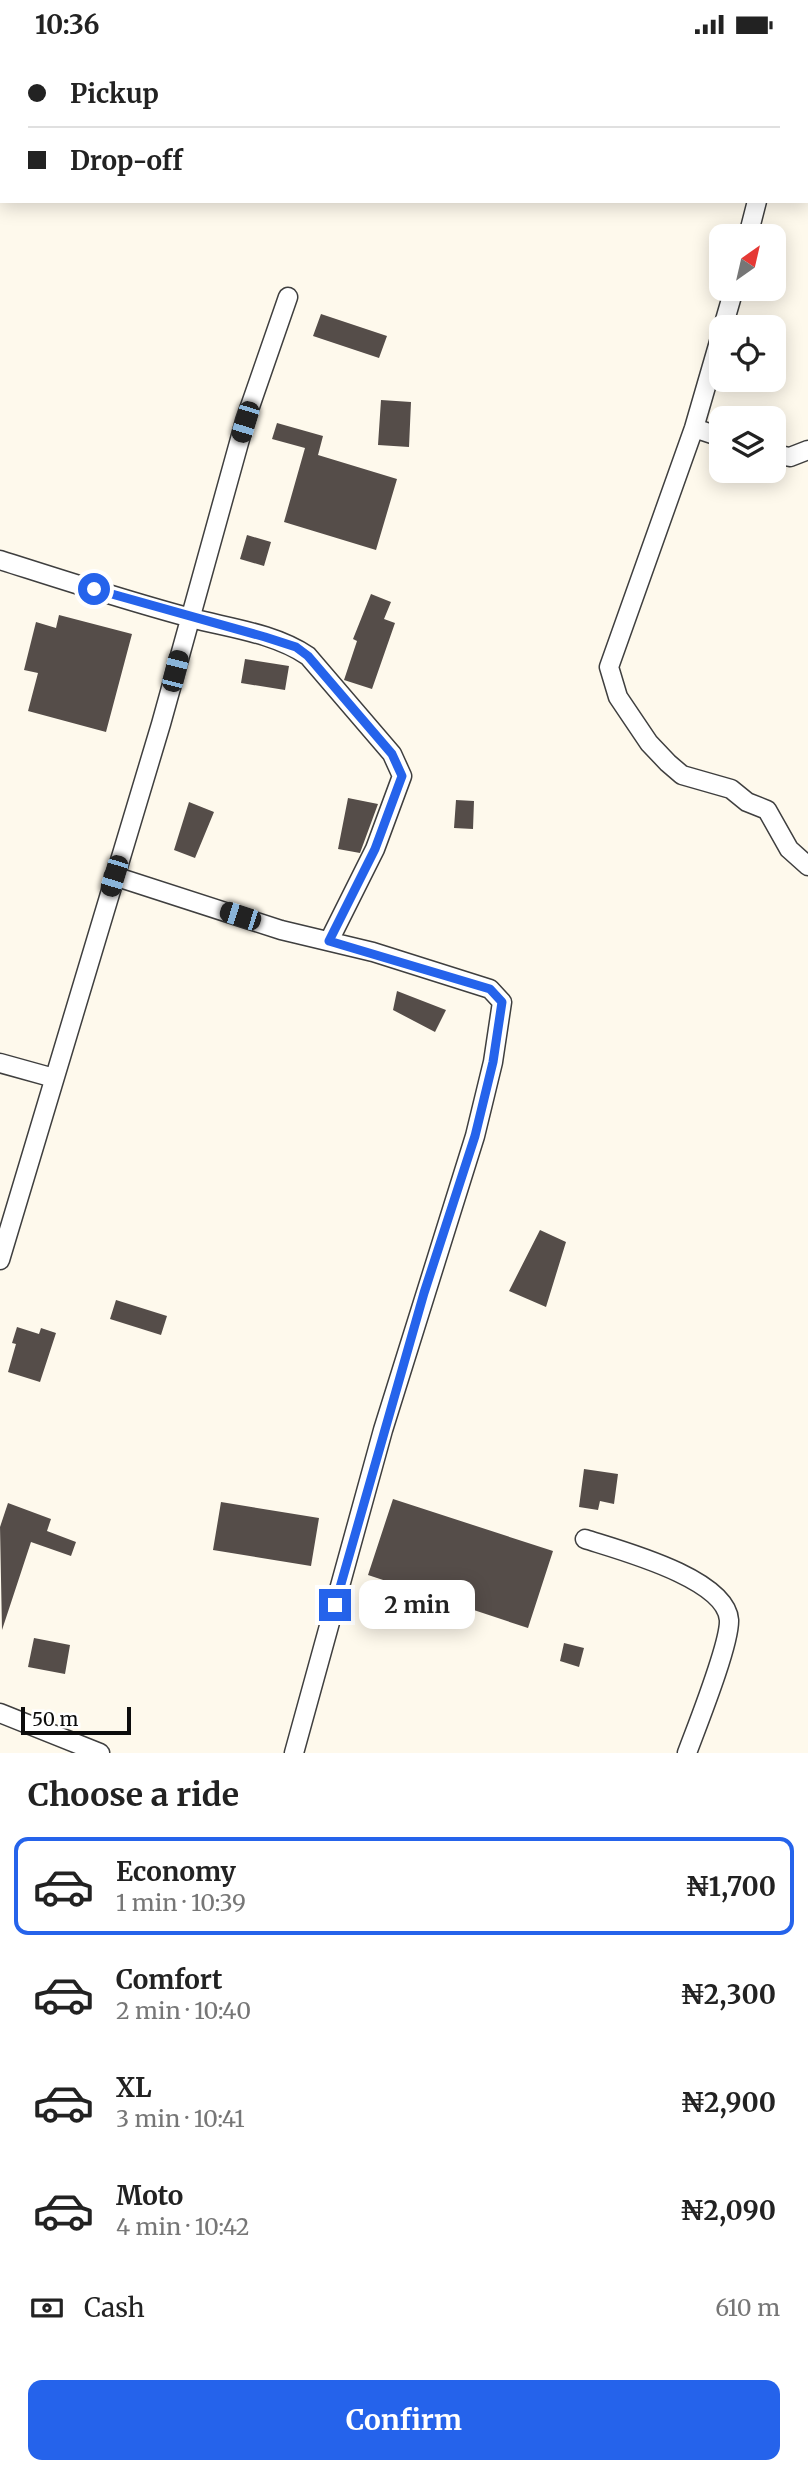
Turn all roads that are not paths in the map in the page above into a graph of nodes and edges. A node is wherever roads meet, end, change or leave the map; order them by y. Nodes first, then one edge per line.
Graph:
1 (756, 203) edge
2 (751, 224) edge
3 (288, 297) dead end
4 (709, 376) edge
5 (694, 428) junction
6 (709, 433) edge
7 (808, 450) edge
8 (786, 456) edge
9 (0, 561) edge
10 (189, 618) junction
11 (808, 866) edge
12 (114, 876) junction
13 (329, 941) junction
14 (0, 1063) edge
15 (54, 1078) junction
16 (0, 1260) edge
17 (585, 1538) dead end
18 (0, 1713) edge
19 (88, 1751) edge
20 (294, 1753) edge
21 (687, 1753) edge

1 - 2 street
3 - 10 street
4 - 5 street
5 - 6 street
5 - 11 street
7 - 8 street
9 - 10 street
10 - 12 street
10 - 13 street
12 - 13 street
12 - 15 street
13 - 20 street
14 - 15 street
15 - 16 street
17 - 21 street
18 - 19 street

